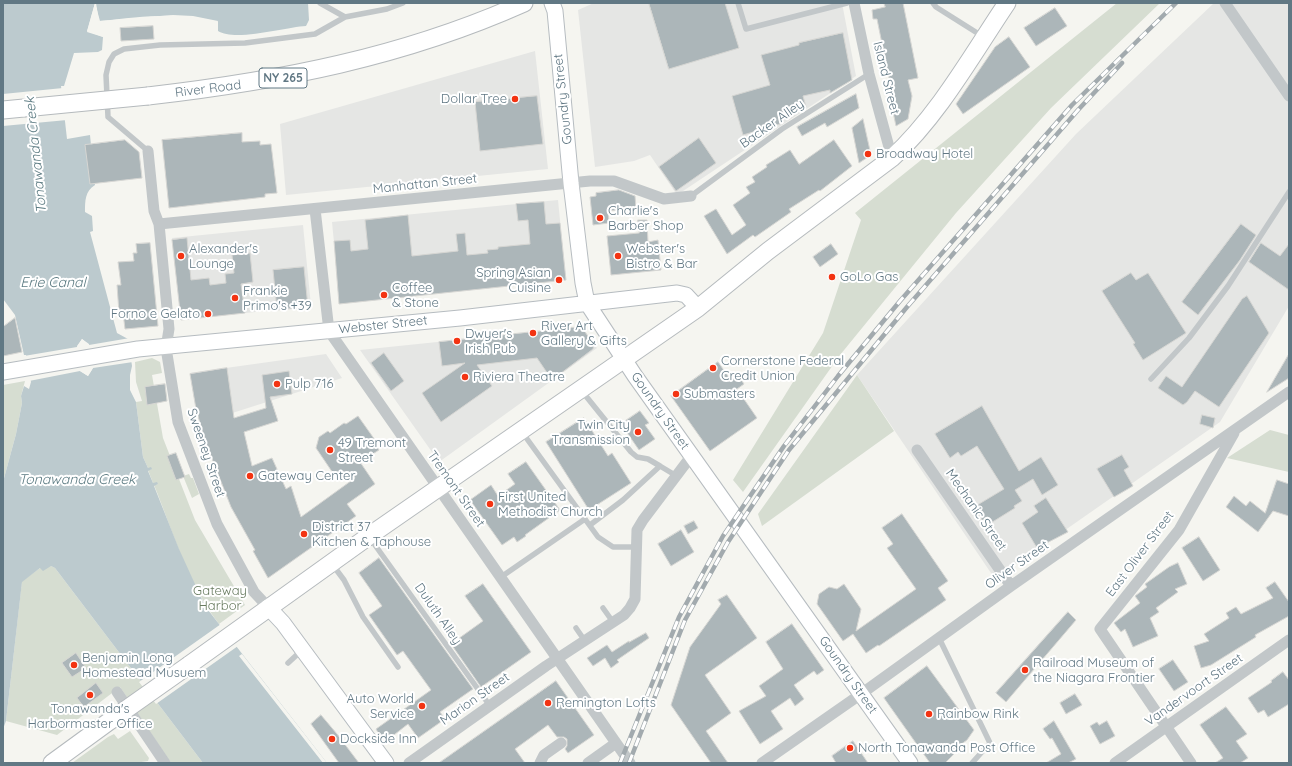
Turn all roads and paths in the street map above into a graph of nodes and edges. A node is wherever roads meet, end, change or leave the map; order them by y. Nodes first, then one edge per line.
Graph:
1 (320, 3) edge
2 (403, 3) edge
3 (524, 3) edge
4 (552, 3) edge
5 (738, 3) edge
6 (847, 3) edge
7 (854, 3) edge
8 (933, 3) edge
9 (1007, 3) edge
10 (1225, 3) edge
11 (345, 17) junction
12 (984, 37) junction
13 (869, 74) junction
14 (1285, 83) edge
15 (1289, 96) edge
16 (3, 110) edge
17 (148, 151) joint
18 (892, 158) junction
19 (571, 183) junction
20 (1289, 192) edge
21 (691, 196) joint
22 (315, 209) junction
23 (160, 224) junction
24 (587, 303) junction
25 (698, 308) junction
26 (329, 331) junction
27 (166, 348) junction
28 (623, 359) junction
29 (3, 372) edge
30 (1151, 379) dead end
31 (580, 389) junction
32 (1289, 392) edge
33 (521, 430) junction
34 (1235, 431) junction
35 (917, 450) dead end
36 (692, 455) junction
37 (660, 466) junction
38 (675, 475) junction
39 (439, 487) junction
40 (585, 519) junction
41 (590, 525) junction
42 (369, 536) junction
43 (636, 547) junction
44 (331, 563) junction
45 (501, 577) junction
46 (1011, 586) junction
47 (268, 608) junction
48 (603, 608) dead end
49 (613, 622) junction
50 (576, 628) dead end
51 (939, 638) junction
52 (1289, 640) edge
53 (585, 641) junction
54 (303, 650) junction
55 (558, 658) junction
56 (288, 663) dead end
57 (398, 667) dead end
58 (117, 692) dead end
59 (861, 694) junction
60 (490, 706) junction
61 (1166, 727) junction
62 (561, 743) dead end
63 (616, 743) junction
64 (52, 763) edge
65 (164, 763) edge
66 (386, 763) edge
67 (410, 763) edge
68 (540, 763) edge
69 (588, 763) edge
70 (630, 763) edge
71 (762, 763) edge
72 (910, 763) edge
73 (972, 763) edge
74 (1115, 763) edge
75 (1191, 763) edge

1 - 11 lane
2 - 11 lane
3 - 16 main road, River Road / NY 265, bridge
4 - 19 street, Goundry Street
5 - 6 lane
7 - 13 street, Island Street
8 - 12 lane
9 - 12 main road
10 - 14 street
11 - 17 lane
12 - 18 main road
13 - 18 street, Island Street
13 - 21 lane, Backer Alley
14 - 15 street
17 - 23 street, Sweeney Street
18 - 25 main road
19 - 21 street, Manhattan Street
19 - 22 street, Manhattan Street
19 - 24 street, Goundry Street
20 - 30 lane
22 - 23 street, Manhattan Street
22 - 26 street, Tremont Street
23 - 27 street, Sweeney Street
24 - 25 street, Webster Street
24 - 26 street, Webster Street
24 - 28 street, Goundry Street
25 - 28 main road
26 - 27 street, Webster Street
26 - 39 street, Tremont Street
27 - 29 street, Webster Street
27 - 47 street, Sweeney Street
28 - 31 main road
28 - 36 street, Goundry Street
31 - 33 main road
31 - 37 lane
32 - 34 street, Oliver Street
33 - 39 main road
33 - 40 lane
34 - 46 street, Oliver Street
34 - 61 street, East Oliver Street
35 - 46 street, Mechanic Street
36 - 38 street, Marion Street
36 - 59 street, Goundry Street
37 - 38 lane
37 - 41 lane
38 - 43 street, Marion Street
39 - 42 main road
39 - 45 street, Tremont Street
40 - 41 lane
40 - 45 lane
41 - 43 lane
42 - 44 main road
42 - 60 lane, Duluth Alley
43 - 49 street, Marion Street
44 - 47 main road
44 - 57 lane
45 - 55 street, Tremont Street
46 - 51 street, Oliver Street
47 - 54 street
47 - 64 main road, bridge
48 - 49 lane
49 - 53 street, Marion Street
50 - 53 lane
51 - 59 street, Oliver Street
51 - 73 lane
52 - 61 street, Vandervoort Street
53 - 55 street, Marion Street
54 - 56 lane
54 - 66 street
55 - 60 street, Marion Street
55 - 63 street, Tremont Street
58 - 65 street
59 - 71 street, Oliver Street
59 - 72 street, Goundry Street
60 - 67 street, Marion Street
61 - 74 street, Vandervoort Street
61 - 75 street
62 - 68 street
63 - 69 street
63 - 70 street, Tremont Street

